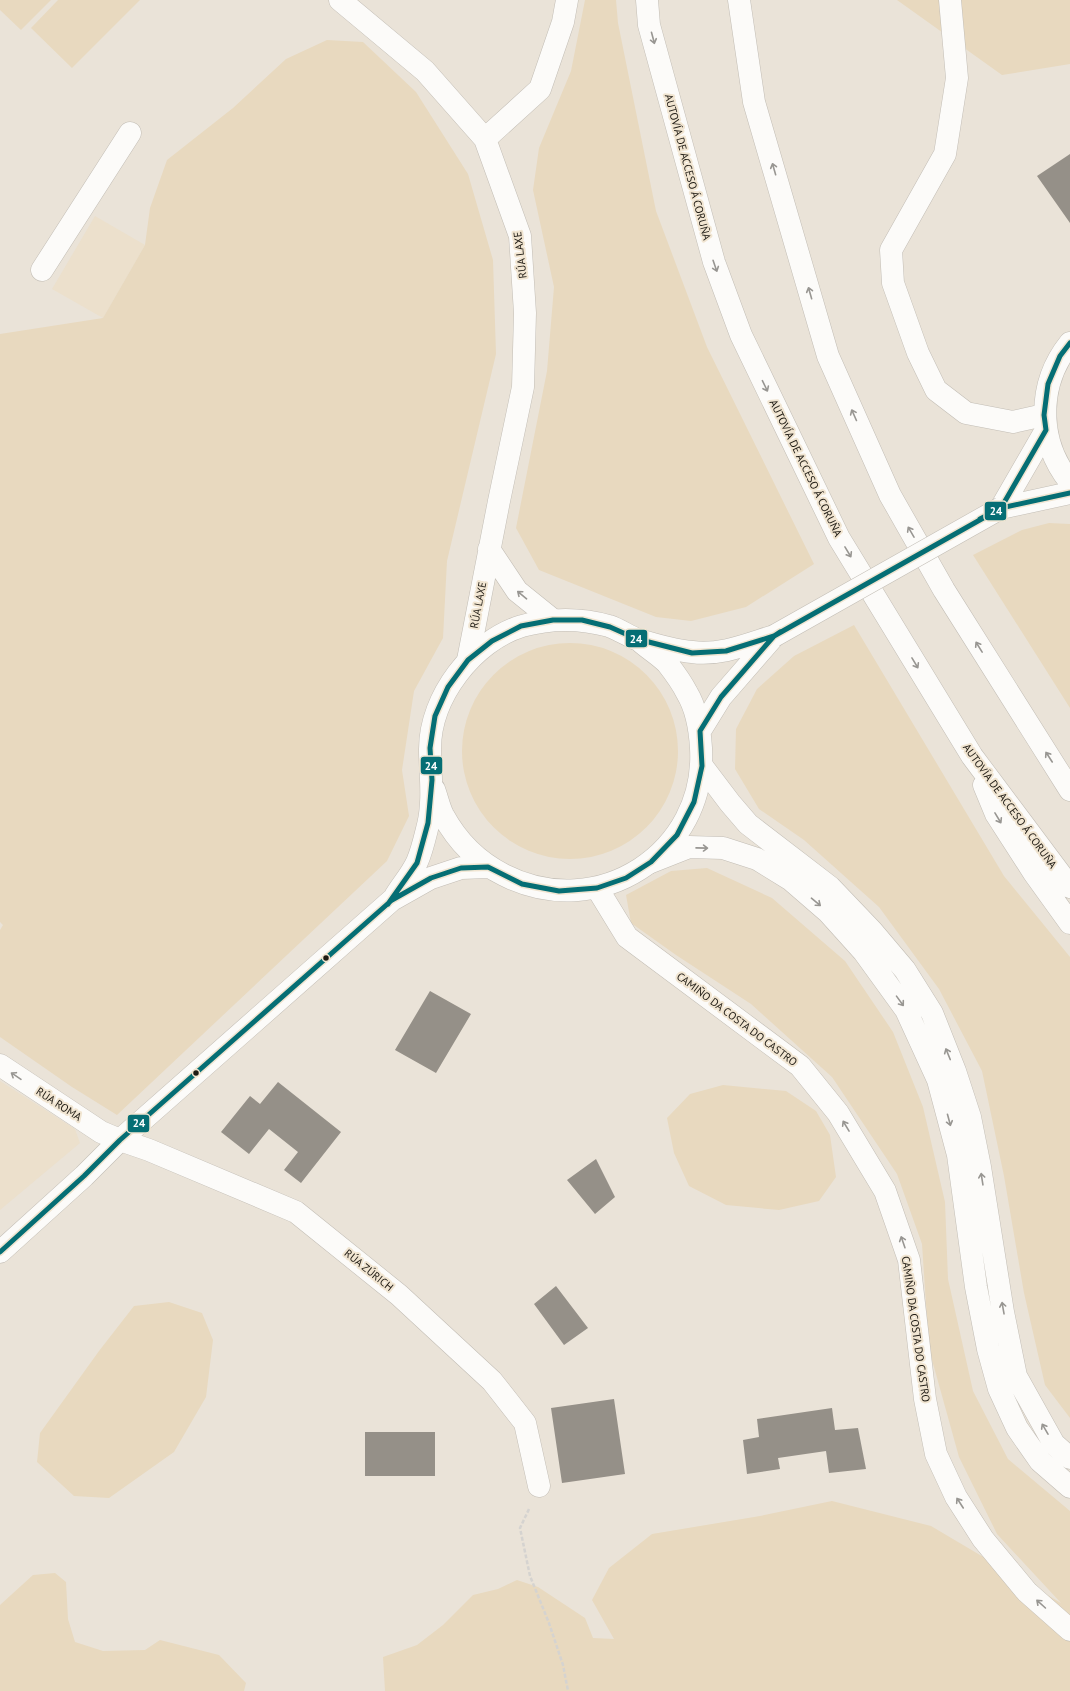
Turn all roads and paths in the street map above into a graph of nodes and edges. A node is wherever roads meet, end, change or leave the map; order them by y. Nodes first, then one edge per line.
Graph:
1 (340, 0) edge
2 (567, 0) edge
3 (647, 0) edge
4 (739, 0) edge
5 (950, 0) edge
6 (130, 133) dead end
7 (484, 139) junction
8 (42, 270) dead end
9 (1070, 343) edge
10 (1045, 422) junction
11 (1070, 482) edge
12 (1070, 493) edge
13 (1001, 508) junction
14 (489, 549) junction
15 (553, 620) junction
16 (774, 636) junction
17 (637, 639) junction
18 (468, 660) junction
19 (700, 731) junction
20 (972, 756) junction
21 (702, 766) junction
22 (432, 780) junction
23 (1070, 790) edge
24 (652, 862) junction
25 (488, 867) junction
26 (1070, 887) edge
27 (597, 888) junction
28 (392, 900) junction
29 (1070, 923) edge
30 (0, 1065) edge
31 (120, 1140) junction
32 (0, 1252) edge
33 (1070, 1458) edge
34 (539, 1486) joint
35 (1070, 1487) edge
36 (1070, 1630) edge
37 (568, 1691) edge

1 - 7 main road, RÚA LAXE
2 - 7 main road
3 -> 20 main road, AUTOVÍA DE ACCESO Á CORUÑA
23 -> 4 main road
5 - 10 main road
6 - 8 main road
7 - 14 main road, RÚA LAXE
9 - 10 main road
10 - 11 main road
10 - 13 main road
12 - 13 main road
13 - 16 main road, bridge
15 -> 14 main road
14 - 18 main road, RÚA LAXE
15 - 17 main road
15 - 18 main road
16 - 17 main road
16 - 19 main road
17 - 19 main road
18 - 22 main road
19 - 21 main road
20 - 26 main road, AUTOVÍA DE ACCESO Á CORUÑA
20 -> 29 main road
21 - 24 main road
33 -> 21 main road
22 - 25 main road
22 - 28 main road
24 - 27 main road
24 -> 35 main road
25 - 27 main road
25 - 28 main road
36 -> 27 main road, CAMIÑO DA COSTA DO CASTRO
28 - 31 main road
31 -> 30 main road, RÚA ROMA
31 - 32 main road
31 - 34 main road, RÚA ZÚRICH
34 - 37 path

